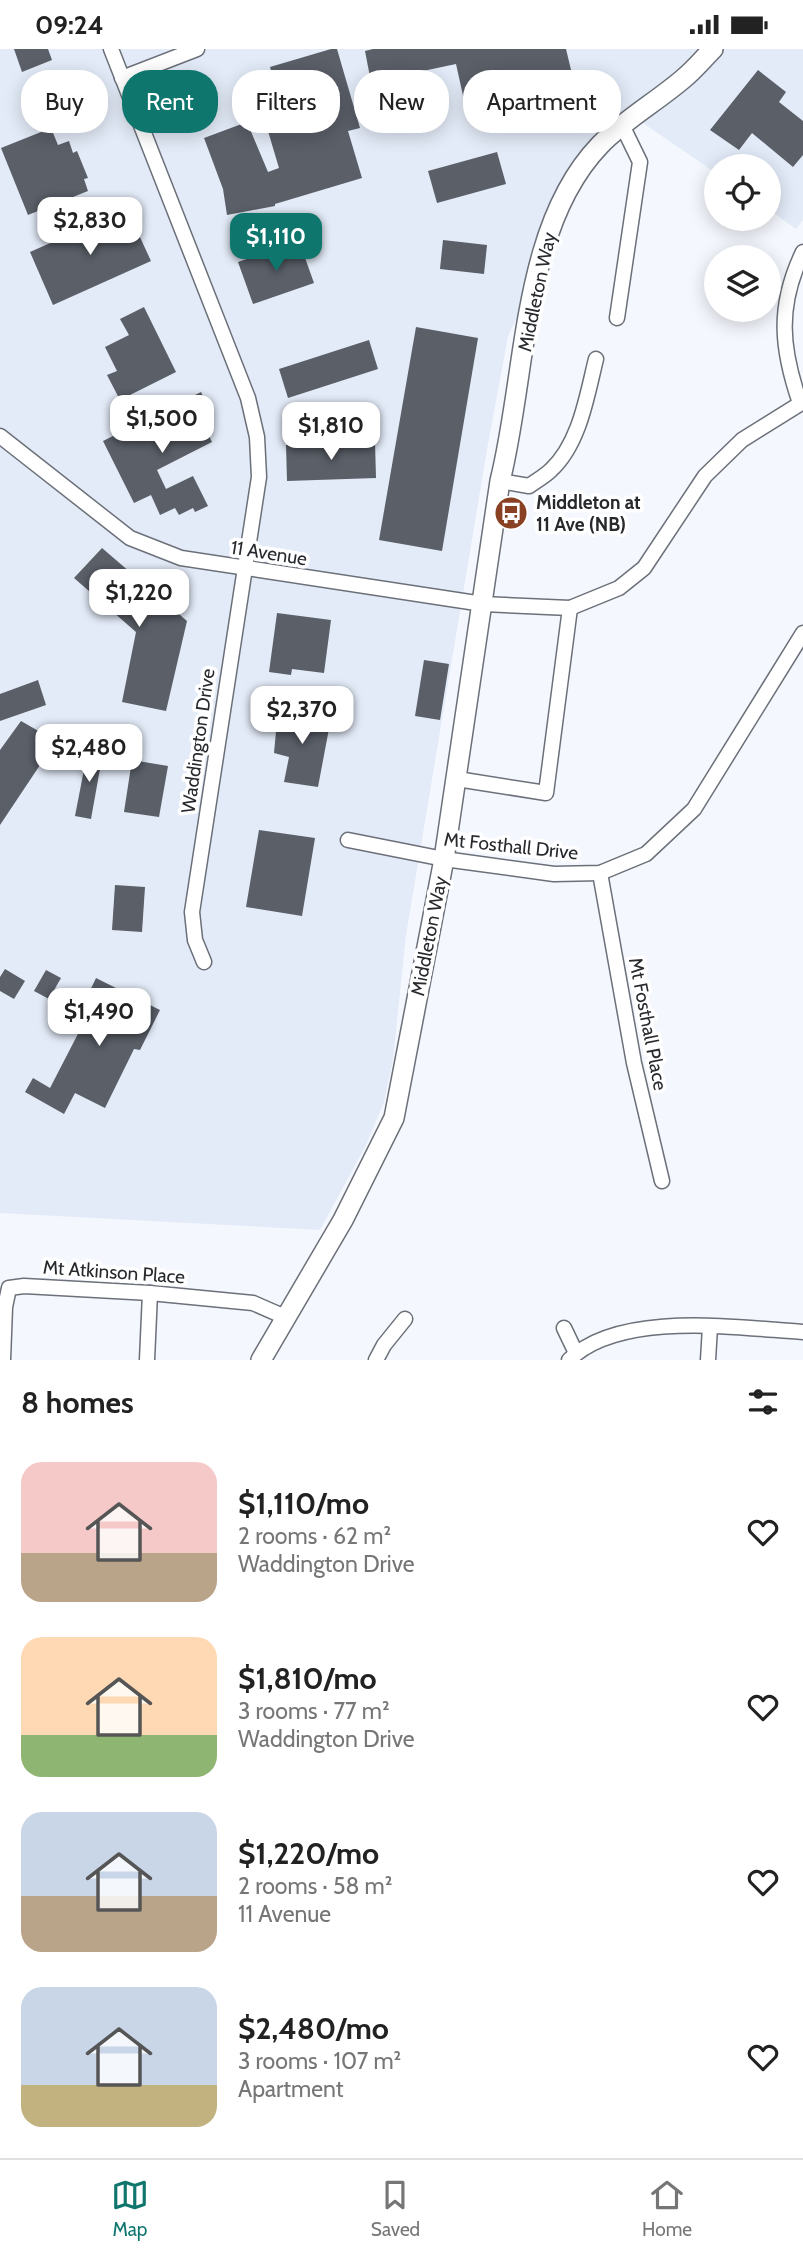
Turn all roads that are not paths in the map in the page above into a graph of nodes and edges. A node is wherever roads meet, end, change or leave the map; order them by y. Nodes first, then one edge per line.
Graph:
1 (111, 49) edge
2 (197, 49) edge
3 (713, 49) edge
4 (143, 70) edge
5 (122, 78) edge
6 (622, 125) junction
7 (144, 133) edge
8 (803, 252) edge
9 (617, 318) dead end
10 (596, 359) dead end
11 (802, 403) edge
12 (0, 436) edge
13 (500, 481) junction
14 (243, 569) junction
15 (483, 604) junction
16 (570, 608) junction
17 (803, 633) edge
18 (457, 779) junction
19 (348, 840) dead end
20 (444, 859) junction
21 (600, 873) junction
22 (204, 962) dead end
23 (662, 1181) dead end
24 (150, 1293) junction
25 (285, 1317) junction
26 (405, 1319) dead end
27 (710, 1327) junction
28 (564, 1328) dead end
29 (803, 1332) edge
30 (573, 1357) edge
31 (3, 1360) edge
32 (147, 1360) edge
33 (261, 1360) edge
34 (376, 1360) edge
35 (708, 1360) edge

1 - 5 street, Waddington Drive
2 - 4 street
3 - 6 street, Middleton Way
6 - 9 street
6 - 13 street, Middleton Way
7 - 14 street, Waddington Drive
8 - 11 street
10 - 13 street
11 - 16 street, 11 Avenue
12 - 14 street, 11 Avenue
13 - 15 street, Middleton Way
14 - 15 street, 11 Avenue
14 - 22 street, Waddington Drive
15 - 16 street, 11 Avenue
15 - 18 street, Middleton Way
16 - 18 street
17 - 21 street, Mt Fosthall Drive
18 - 20 street, Middleton Way
19 - 20 street, Mt Fosthall Drive
20 - 21 street, Mt Fosthall Drive
20 - 25 street, Middleton Way
21 - 23 street, Mt Fosthall Place
24 - 25 street, Mt Atkinson Place
24 - 31 street, Mt Atkinson Place
24 - 32 street
25 - 33 street, Middleton Way
26 - 34 street
27 - 29 street
27 - 30 street
27 - 35 street
28 - 30 street

